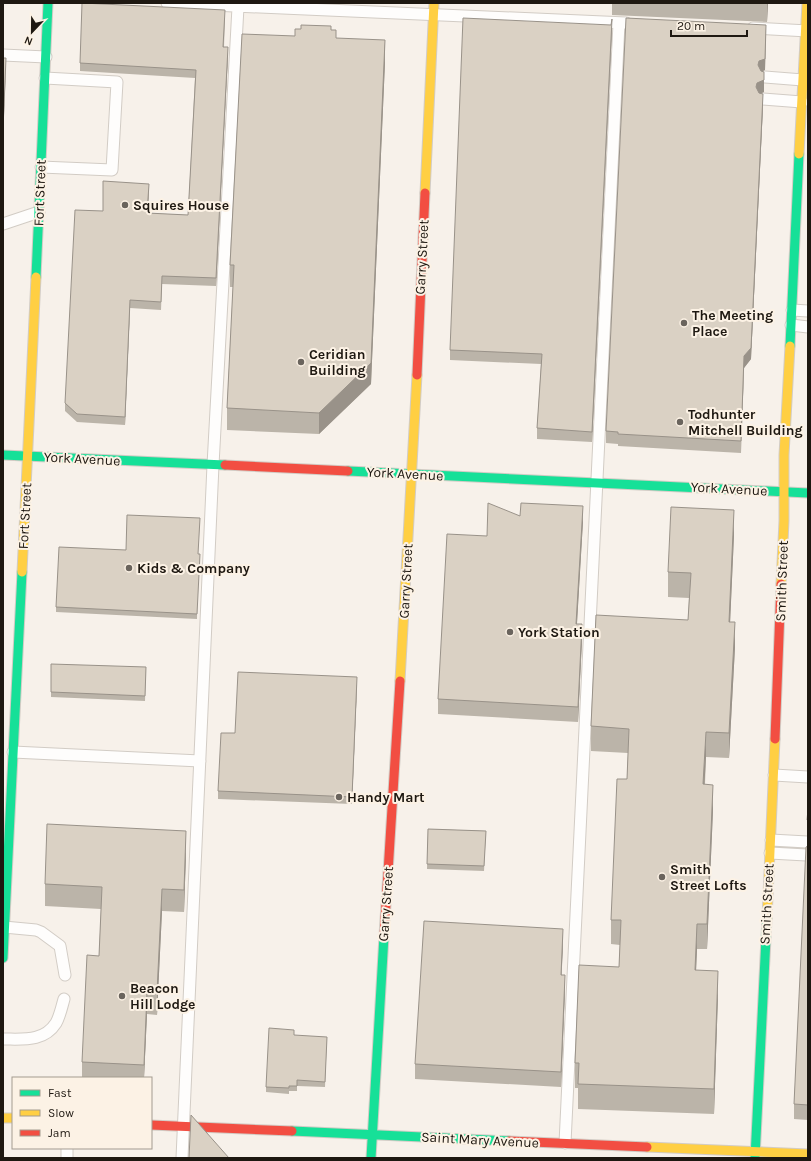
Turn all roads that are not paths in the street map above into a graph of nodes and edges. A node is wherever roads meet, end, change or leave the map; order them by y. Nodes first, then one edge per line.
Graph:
1 (48, 3) edge
2 (167, 3) edge
3 (434, 3) edge
4 (807, 3) edge
5 (238, 7) junction
6 (434, 15) junction
7 (619, 23) junction
8 (635, 24) edge
9 (738, 28) edge
10 (807, 31) edge
11 (3, 55) edge
12 (46, 56) junction
13 (765, 77) edge
14 (45, 78) junction
15 (803, 80) junction
16 (763, 99) edge
17 (802, 102) junction
18 (41, 166) junction
19 (39, 212) junction
20 (3, 224) edge
21 (792, 310) junction
22 (808, 311) edge
23 (791, 326) junction
24 (808, 327) edge
25 (3, 455) edge
26 (28, 456) junction
27 (213, 465) junction
28 (412, 475) junction
29 (597, 483) junction
30 (784, 492) junction
31 (808, 493) edge
32 (3, 711) edge
33 (15, 712) junction
34 (13, 752) junction
35 (200, 760) junction
36 (774, 775) junction
37 (808, 777) edge
38 (6, 826) edge
39 (770, 840) junction
40 (807, 842) dead end
41 (770, 853) junction
42 (806, 855) edge
43 (4, 927) junction
44 (3, 958) edge
45 (65, 975) dead end
46 (64, 999) dead end
47 (3, 1039) edge
48 (152, 1125) edge
49 (183, 1127) junction
50 (371, 1135) junction
51 (565, 1143) junction
52 (808, 1154) edge
53 (755, 1155) edge
54 (182, 1158) edge
55 (371, 1158) edge

1 - 12 main road, Fort Street
2 - 5 lane
3 - 6 main road, Garry Street
4 - 10 main road, Smith Street
5 - 6 lane
5 - 27 lane
6 - 7 lane
6 - 28 main road, Garry Street
7 - 8 lane
7 - 29 lane
9 - 10 lane
10 - 15 main road, Smith Street
11 - 12 lane
12 - 14 main road, Fort Street
13 - 15 lane
14 - 18 main road, Fort Street
14 - 18 lane
15 - 17 main road, Smith Street
16 - 17 lane
17 - 21 main road, Smith Street
18 - 19 main road, Fort Street
19 - 20 lane
19 - 26 main road, Fort Street
21 - 22 lane
21 - 23 main road, Smith Street
23 - 24 lane
23 - 30 main road, Smith Street
25 - 26 main road, York Avenue
26 - 27 main road, York Avenue
26 - 33 main road, Fort Street
27 - 28 main road, York Avenue
27 - 35 lane
28 - 29 main road, York Avenue
28 - 50 main road, Garry Street
29 - 30 main road, York Avenue
29 - 51 lane
30 - 31 main road, York Avenue
30 - 36 main road, Smith Street
32 - 33 lane
33 - 34 main road, Fort Street
34 - 35 lane
34 - 38 main road, Fort Street
35 - 49 lane
36 - 37 lane
36 - 39 main road, Smith Street
38 - 43 main road, Fort Street
39 - 40 lane
39 - 41 main road, Smith Street
41 - 42 lane
41 - 53 main road, Smith Street
43 - 44 main road, Fort Street
43 - 45 lane
46 - 47 lane
48 - 49 main road, Saint Mary Avenue
49 - 50 main road, Saint Mary Avenue
49 - 54 lane
50 - 51 main road, Saint Mary Avenue
50 - 55 main road, Garry Street
51 - 53 main road, Saint Mary Avenue
52 - 53 main road, Saint Mary Avenue

